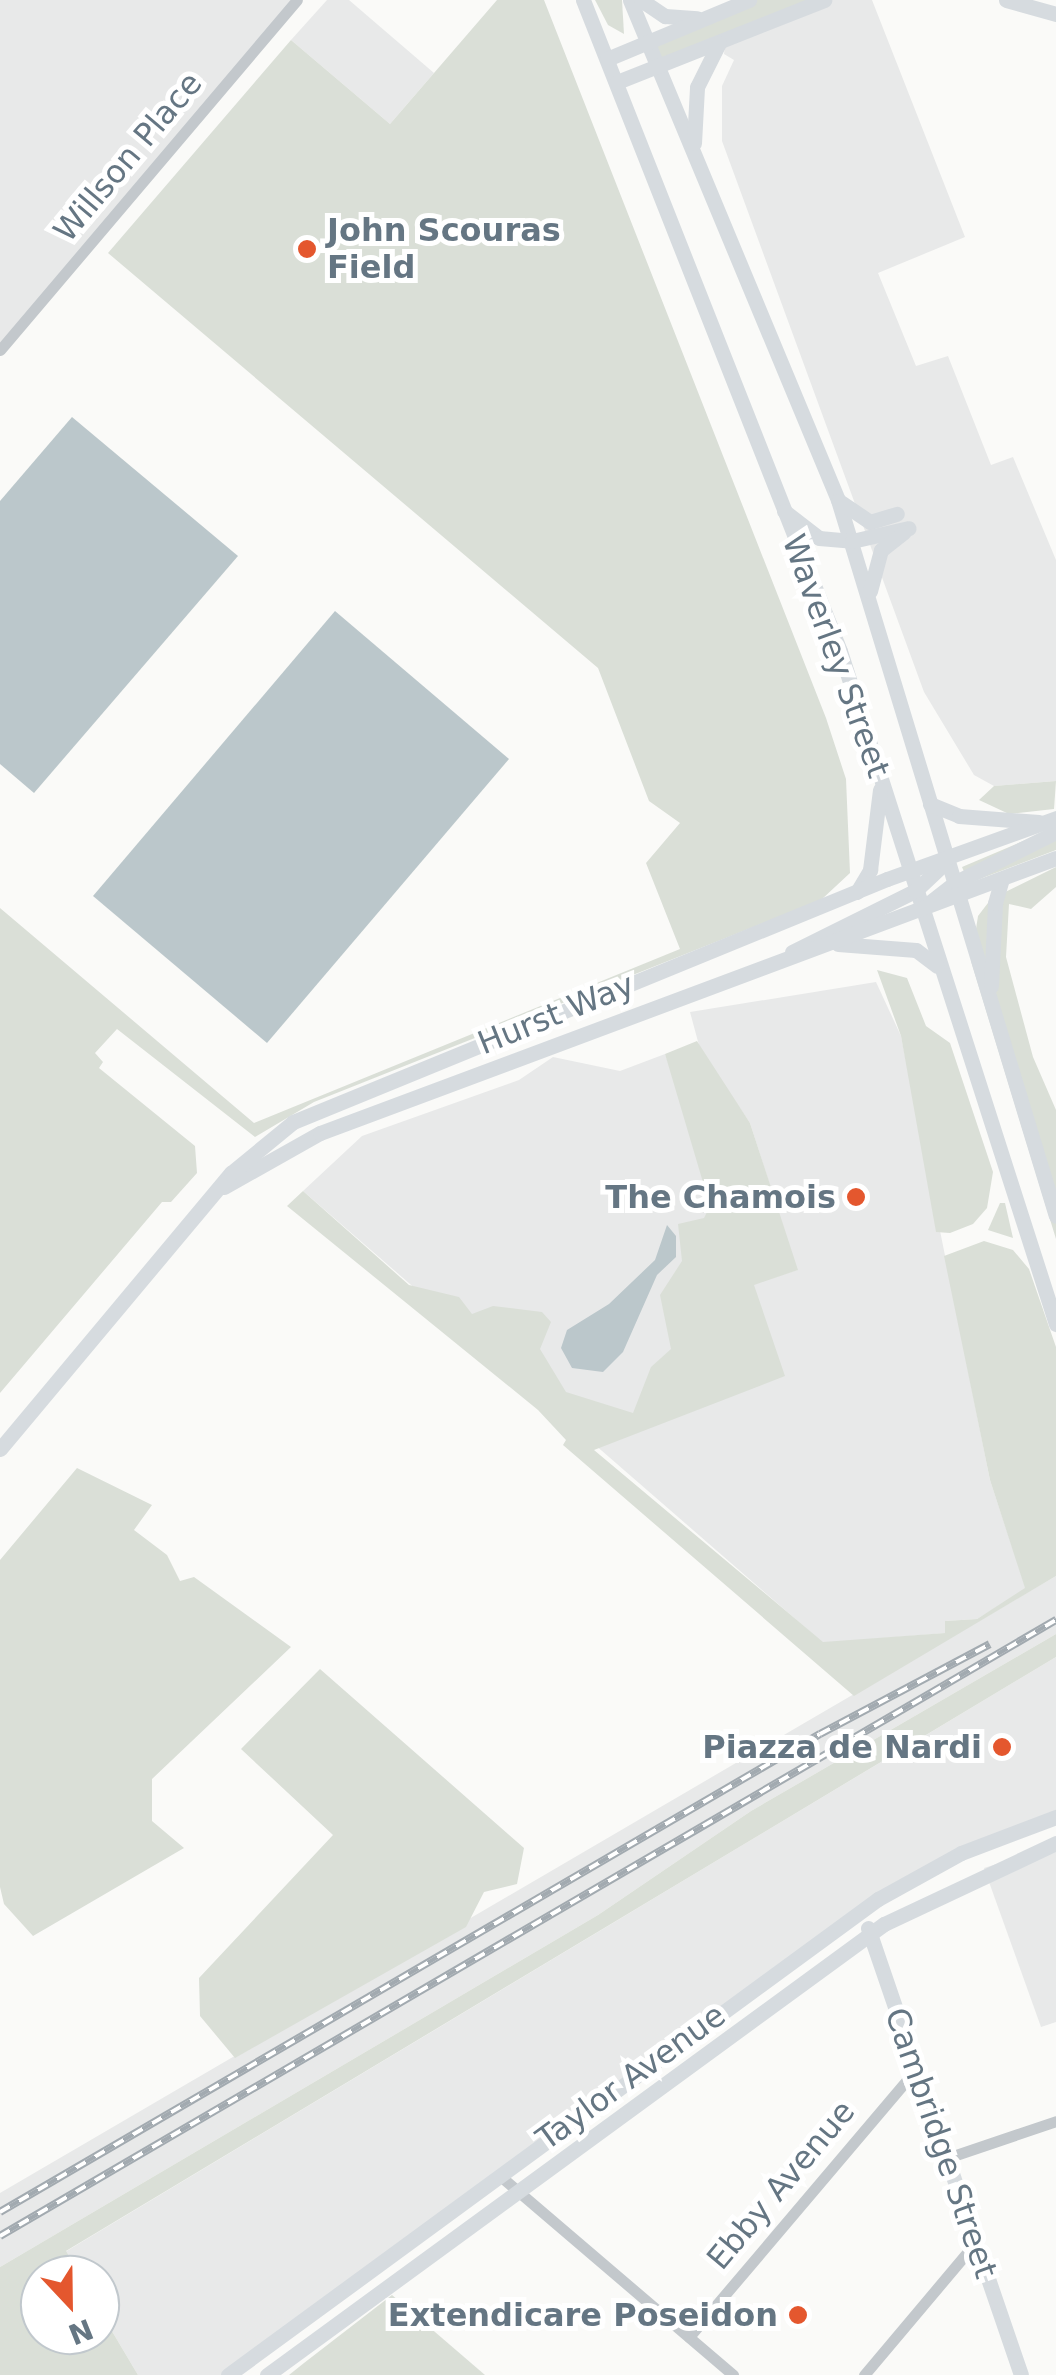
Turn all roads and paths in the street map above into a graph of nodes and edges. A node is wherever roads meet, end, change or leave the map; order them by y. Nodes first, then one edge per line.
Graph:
1 (297, 0) edge
2 (583, 0) edge
3 (630, 0) edge
4 (641, 0) edge
5 (750, 0) edge
6 (824, 0) edge
7 (1006, 0) edge
8 (1056, 14) edge
9 (711, 17) junction
10 (726, 37) junction
11 (649, 43) junction
12 (607, 59) junction
13 (658, 65) junction
14 (616, 82) junction
15 (694, 152) junction
16 (0, 350) edge
17 (838, 500) junction
18 (783, 510) junction
19 (897, 514) dead end
20 (852, 542) junction
21 (869, 595) junction
22 (881, 781) junction
23 (930, 804) junction
24 (1052, 824) edge
25 (949, 858) junction
26 (1056, 858) edge
27 (910, 872) junction
28 (1002, 879) junction
29 (959, 888) junction
30 (915, 890) junction
31 (856, 892) junction
32 (921, 910) junction
33 (834, 944) junction
34 (937, 966) junction
35 (763, 970) junction
36 (990, 1005) junction
37 (224, 1187) junction
38 (1056, 1216) edge
39 (1056, 1324) edge
40 (0, 1449) edge
41 (1056, 1817) edge
42 (1056, 1843) edge
43 (862, 1910) junction
44 (869, 1934) junction
45 (916, 2068) junction
46 (1056, 2121) edge
47 (947, 2158) junction
48 (499, 2174) junction
49 (518, 2190) junction
50 (976, 2242) junction
51 (689, 2337) junction
52 (228, 2375) edge
53 (267, 2375) edge
54 (734, 2375) edge
55 (864, 2375) edge
56 (1022, 2375) edge

1 - 16 street, Willson Place
2 - 12 main road, Waverley Street
3 - 11 main road, Waverley Street
4 - 9 main road
5 - 9 main road
6 - 10 main road
7 - 8 main road
9 - 11 main road
10 - 13 main road
10 - 15 main road
11 - 12 main road
11 - 13 main road, Waverley Street
12 - 14 main road, Waverley Street
13 - 14 main road
13 - 15 main road, Waverley Street
14 - 18 main road, Waverley Street
15 - 17 main road, Waverley Street
17 - 19 main road
17 - 20 main road, Waverley Street
18 - 20 main road
18 - 22 main road, Waverley Street
20 - 21 main road, Waverley Street
20 - 21 main road
21 - 23 main road, Waverley Street
22 - 27 main road, Waverley Street
22 - 31 main road
23 - 24 main road
23 - 25 main road, Waverley Street
24 - 25 main road, Hurst Way
24 - 29 main road
25 - 27 main road, Hurst Way
25 - 29 main road, Waverley Street
25 - 30 main road
26 - 28 main road
27 - 30 main road, Waverley Street
27 - 31 main road, Hurst Way
28 - 29 main road
28 - 36 main road
29 - 32 main road, Hurst Way
29 - 36 main road, Waverley Street
30 - 32 main road, Waverley Street
30 - 35 main road
31 - 37 main road, Hurst Way
32 - 33 main road, Hurst Way
32 - 34 main road, Waverley Street
33 - 34 main road
33 - 35 main road, Hurst Way
34 - 39 main road, Waverley Street
35 - 37 main road, Hurst Way
36 - 38 main road, Waverley Street
37 - 40 main road, Hurst Way
41 - 43 main road, Taylor Avenue
42 - 44 main road, Taylor Avenue
43 - 44 main road, Cambridge Street
43 - 48 main road, Taylor Avenue
44 - 45 main road, Cambridge Street
44 - 49 main road, Taylor Avenue
45 - 47 main road, Cambridge Street
45 - 51 street, Ebby Avenue
46 - 47 street
47 - 50 main road, Cambridge Street
48 - 49 street
48 - 52 main road, Taylor Avenue
49 - 51 street
49 - 53 main road, Taylor Avenue
50 - 55 street
50 - 56 main road, Cambridge Street
51 - 54 street

